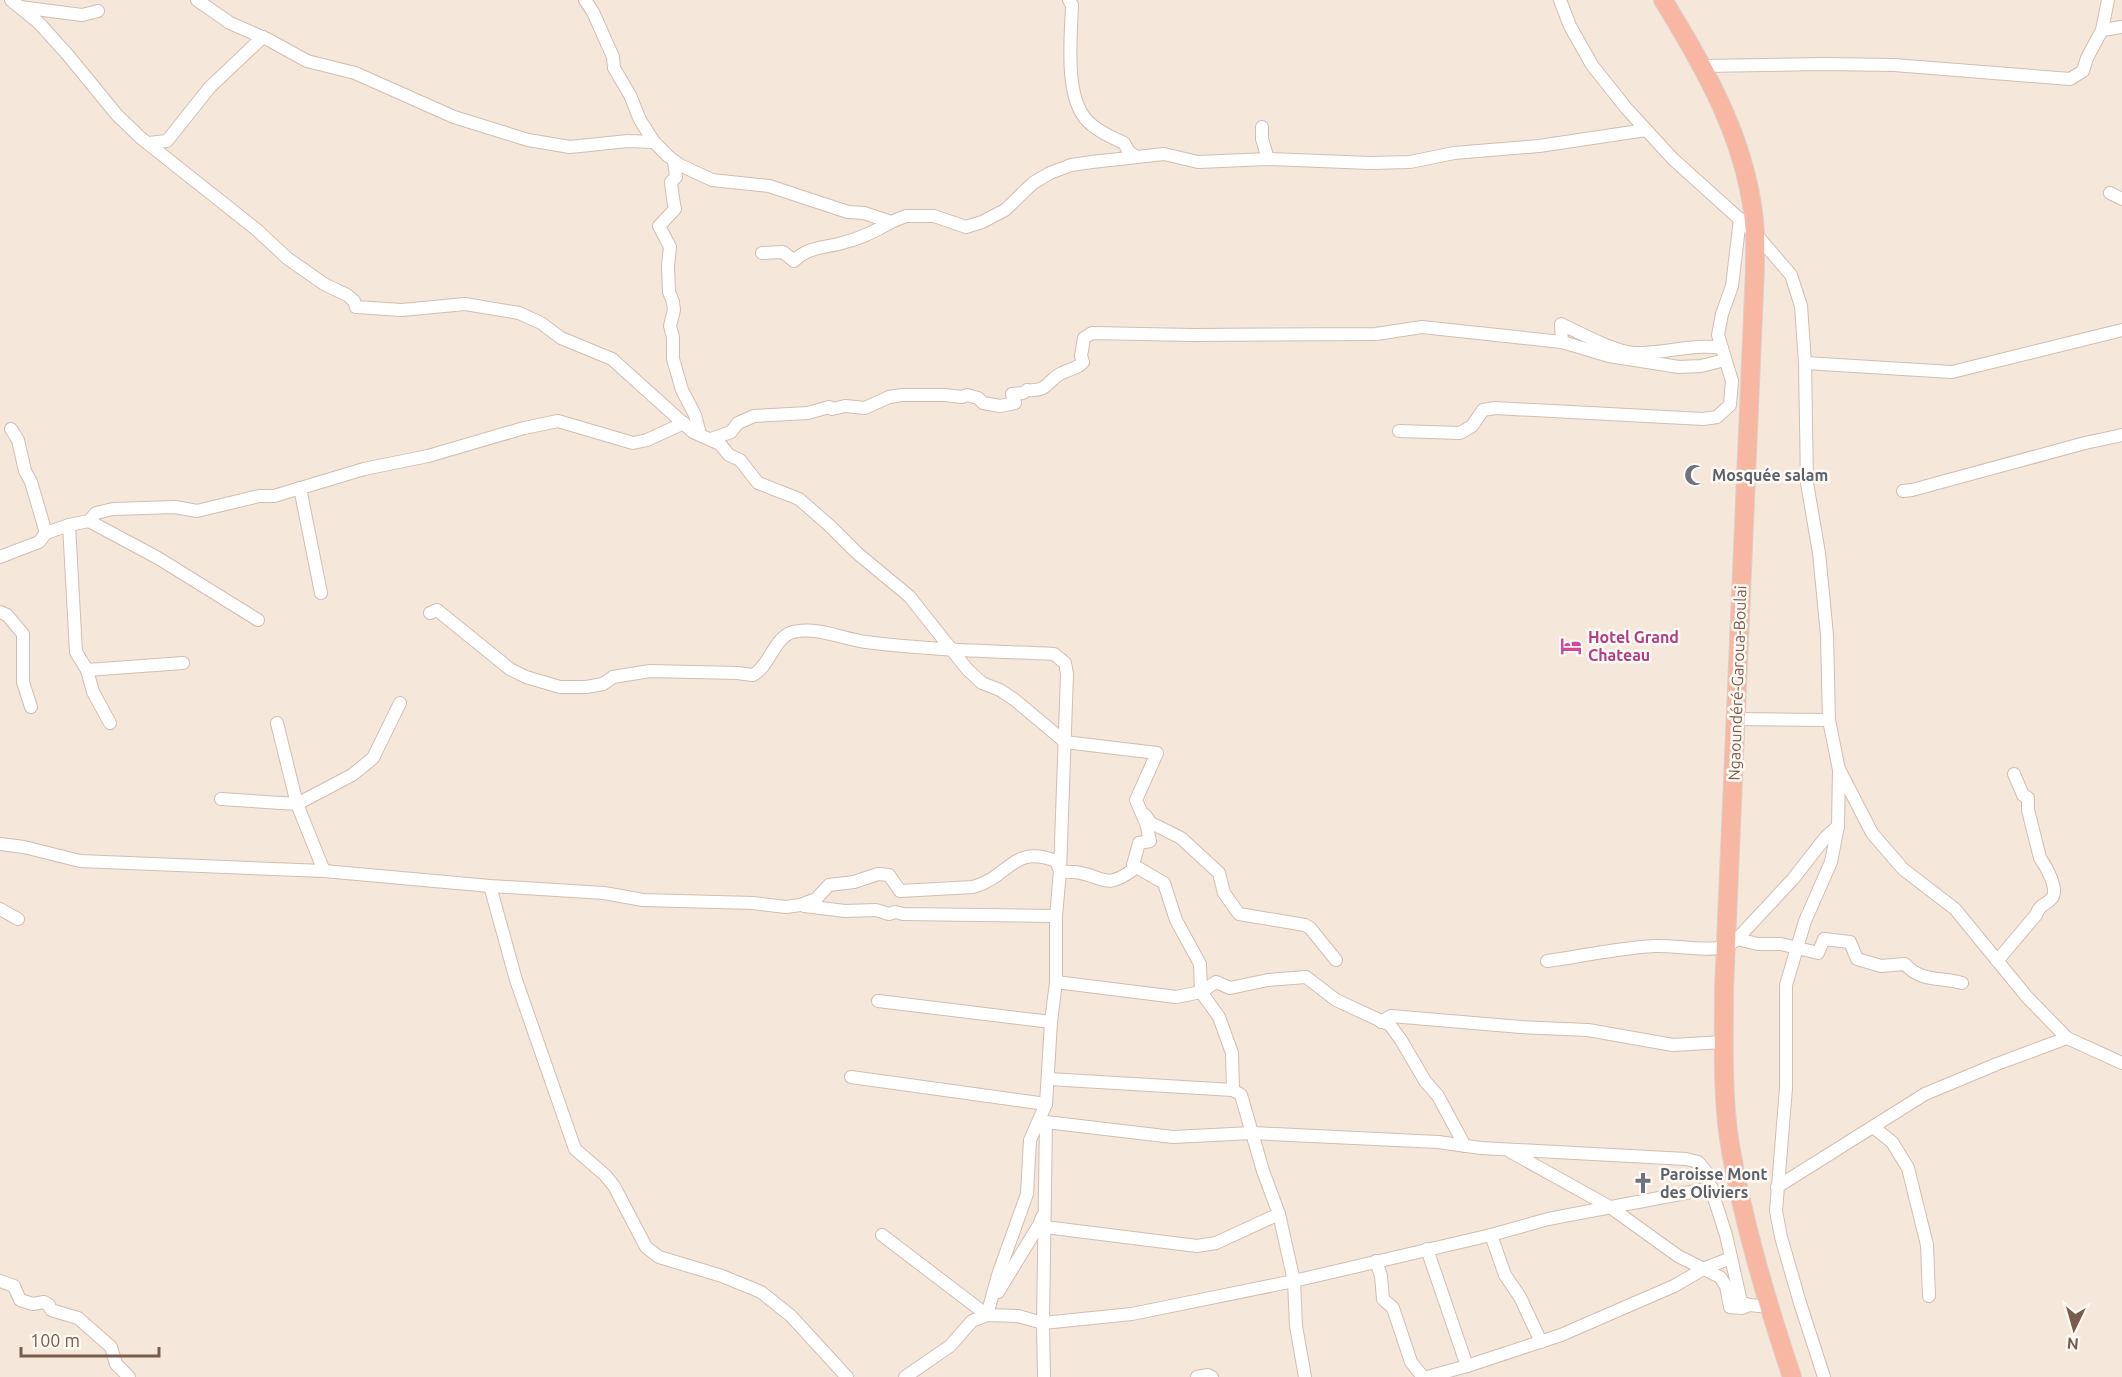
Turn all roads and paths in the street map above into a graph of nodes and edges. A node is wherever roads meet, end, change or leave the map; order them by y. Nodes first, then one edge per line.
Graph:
1 (197, 0) edge
2 (585, 0) edge
3 (1069, 0) edge
4 (1560, 0) edge
5 (1663, 0) edge
6 (2108, 0) edge
7 (16, 3) edge
8 (98, 11) dead end
9 (2122, 27) edge
10 (2102, 30) junction
11 (263, 37) junction
12 (1703, 66) junction
13 (1262, 127) dead end
14 (1646, 130) junction
15 (654, 142) junction
16 (149, 143) junction
17 (1135, 156) junction
18 (1268, 159) junction
19 (674, 161) junction
20 (2110, 193) dead end
21 (2122, 199) edge
22 (1740, 219) junction
23 (891, 222) junction
24 (1755, 232) junction
25 (762, 253) dead end
26 (2122, 330) edge
27 (1562, 342) junction
28 (1723, 354) junction
29 (1804, 363) junction
30 (684, 423) junction
31 (11, 429) dead end
32 (1399, 431) dead end
33 (2122, 435) edge
34 (706, 437) junction
35 (300, 488) junction
36 (1903, 491) dead end
37 (89, 521) junction
38 (69, 525) junction
39 (46, 533) junction
40 (0, 557) edge
41 (321, 593) dead end
42 (0, 612) edge
43 (430, 613) dead end
44 (258, 620) dead end
45 (952, 649) junction
46 (183, 663) dead end
47 (87, 670) junction
48 (400, 703) dead end
49 (31, 706) dead end
50 (1736, 719) junction
51 (1829, 720) junction
52 (110, 723) dead end
53 (277, 723) dead end
54 (1065, 742) junction
55 (1839, 770) junction
56 (2014, 774) dead end
57 (221, 799) dead end
58 (297, 804) junction
59 (1139, 806) junction
60 (1838, 826) junction
61 (0, 844) edge
62 (1133, 865) junction
63 (324, 871) junction
64 (1060, 872) junction
65 (490, 886) junction
66 (800, 905) junction
67 (0, 909) edge
68 (1056, 916) junction
69 (18, 919) dead end
70 (1731, 943) junction
71 (1797, 949) junction
72 (1336, 960) dead end
73 (1547, 961) dead end
74 (1997, 961) junction
75 (1056, 982) junction
76 (1962, 983) dead end
77 (1201, 992) junction
78 (878, 1001) dead end
79 (1051, 1022) junction
80 (1381, 1022) junction
81 (2067, 1038) junction
82 (1725, 1042) junction
83 (2122, 1063) edge
84 (851, 1077) dead end
85 (1049, 1078) junction
86 (1233, 1090) junction
87 (1046, 1104) junction
88 (1873, 1127) junction
89 (1252, 1133) junction
90 (1465, 1146) junction
91 (1508, 1150) junction
92 (1777, 1187) junction
93 (1712, 1188) junction
94 (1610, 1207) junction
95 (1045, 1209) junction
96 (1280, 1214) junction
97 (1045, 1227) junction
98 (882, 1235) dead end
99 (1491, 1235) junction
100 (1427, 1249) junction
101 (1731, 1258) junction
102 (1376, 1262) junction
103 (1705, 1268) junction
104 (0, 1281) edge
105 (1294, 1281) junction
106 (1929, 1296) dead end
107 (1749, 1305) junction
108 (1770, 1307) junction
109 (987, 1315) junction
110 (1043, 1323) junction
111 (1541, 1342) junction
112 (1467, 1366) junction
113 (129, 1377) edge
114 (847, 1377) edge
115 (905, 1377) edge
116 (1044, 1377) edge
117 (1197, 1377) edge
118 (1212, 1377) edge
119 (1305, 1377) edge
120 (1425, 1377) edge
121 (1792, 1377) edge
122 (1824, 1377) edge

1 - 11 street
2 - 15 street
3 - 17 street
4 - 14 street
5 - 12 highway, Ngaoundéré-Garoua-Boulai
6 - 10 street
7 - 8 street
7 - 16 street
9 - 10 street
10 - 12 street
11 - 15 street
11 - 16 street
12 - 24 highway, Ngaoundéré-Garoua-Boulai
13 - 18 street
14 - 18 street
14 - 22 street
15 - 19 street
16 - 30 street
17 - 18 street
17 - 23 street
19 - 23 street
19 - 34 street
20 - 21 street
22 - 24 street
22 - 28 street
23 - 25 street
24 - 29 street
24 - 50 highway, Ngaoundéré-Garoua-Boulai
26 - 29 street
27 - 28 street
27 - 28 street
27 - 34 street
28 - 32 street
29 - 51 street
30 - 34 street
30 - 35 street
31 - 39 street
33 - 36 street
34 - 45 street
35 - 37 street
35 - 41 street
37 - 38 street
37 - 44 street
38 - 39 street
38 - 47 street
39 - 40 street
42 - 49 street
43 - 45 street
45 - 54 street
45 - 54 street
46 - 47 street
47 - 52 street
48 - 58 street
50 - 51 street
50 - 70 highway, Ngaoundéré-Garoua-Boulai
51 - 55 street
53 - 58 street
54 - 59 street
54 - 64 street
55 - 60 street
55 - 74 street
56 - 74 street
57 - 58 street
58 - 63 street
59 - 62 street
59 - 72 street
60 - 70 street
60 - 71 street
61 - 63 street
62 - 64 street
62 - 77 street
63 - 65 street
64 - 66 street
64 - 68 street
65 - 66 street
65 - 114 street
66 - 68 street
67 - 69 street
68 - 75 street
70 - 71 street
70 - 73 street
70 - 82 highway, Ngaoundéré-Garoua-Boulai
71 - 76 street
71 - 92 street
74 - 81 street
75 - 77 street
75 - 79 street
77 - 80 street
77 - 86 street
78 - 79 street
79 - 85 street
80 - 82 street
80 - 90 street
81 - 83 street
81 - 88 street
82 - 108 highway, Ngaoundéré-Garoua-Boulai
84 - 87 street
85 - 86 street
85 - 87 street
86 - 89 street
87 - 109 street
88 - 92 street
88 - 106 street
89 - 90 street
89 - 95 street
89 - 96 street
90 - 91 street
91 - 93 street
91 - 94 street
92 - 122 street
93 - 94 street
93 - 101 street
94 - 99 street
94 - 103 street
95 - 97 street
95 - 109 street
96 - 97 street
96 - 105 street
97 - 110 street
98 - 109 street
99 - 100 street
99 - 111 street
100 - 102 street
100 - 112 street
101 - 103 street
101 - 107 street
102 - 105 street
102 - 120 street
103 - 107 street
103 - 111 street
104 - 113 street
105 - 110 street
105 - 119 street
107 - 108 street
108 - 121 highway, Ngaoundéré-Garoua-Boulai
109 - 110 street
109 - 115 street
110 - 116 street
111 - 112 street
112 - 120 street
117 - 118 street

